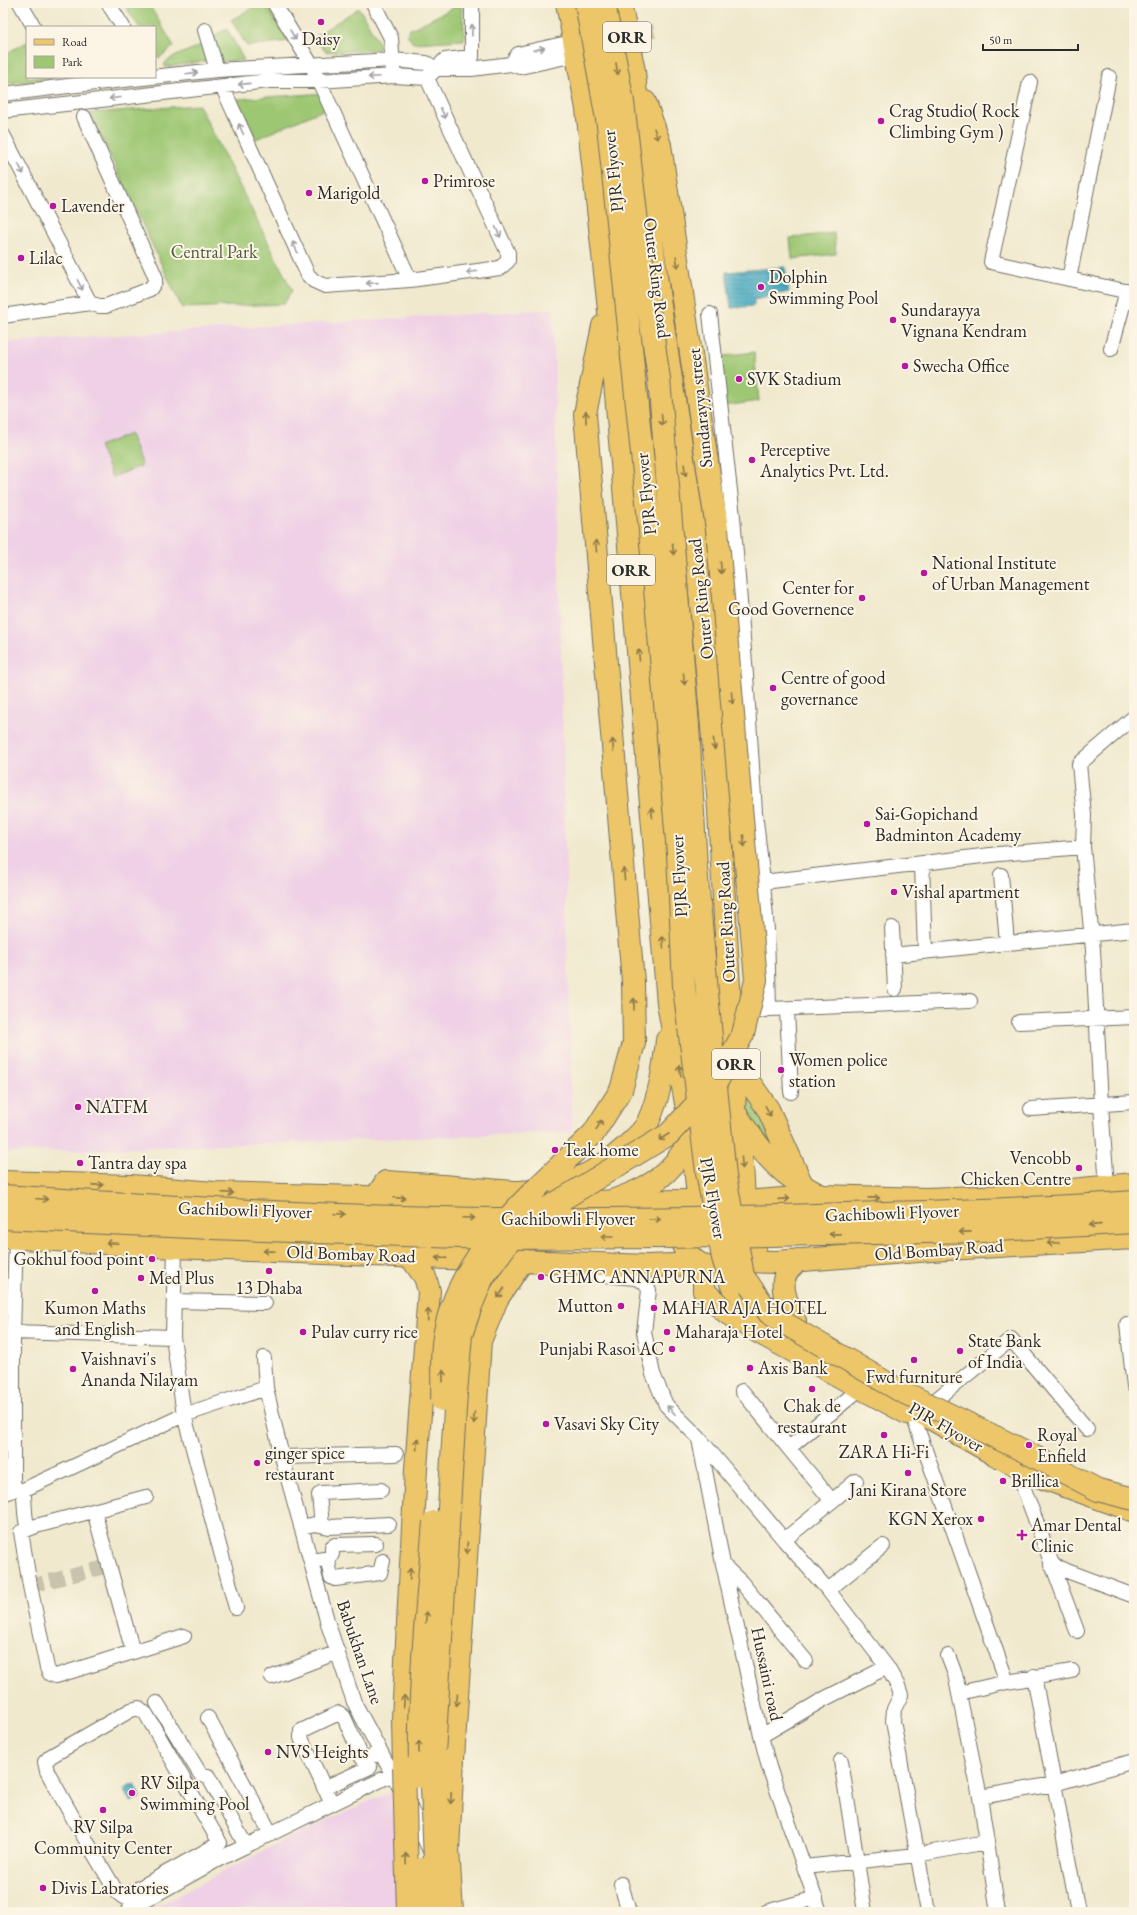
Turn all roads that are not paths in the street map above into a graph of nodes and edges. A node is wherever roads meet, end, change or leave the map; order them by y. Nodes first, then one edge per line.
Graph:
1 (20, 3) edge
2 (108, 3) edge
3 (274, 3) edge
4 (373, 3) edge
5 (472, 3) edge
6 (567, 3) edge
7 (586, 3) edge
8 (604, 3) edge
9 (620, 3) edge
10 (33, 26) edge
11 (122, 26) edge
12 (205, 30) dead end
13 (392, 60) junction
14 (511, 64) dead end
15 (312, 66) junction
16 (217, 70) junction
17 (634, 71) junction
18 (432, 73) junction
19 (394, 76) junction
20 (156, 77) edge
21 (1109, 77) dead end
22 (131, 78) edge
23 (153, 78) edge
24 (65, 81) edge
25 (318, 81) junction
26 (1030, 82) dead end
27 (222, 86) junction
28 (160, 93) junction
29 (3, 94) edge
30 (75, 102) junction
31 (3, 111) edge
32 (84, 117) dead end
33 (3, 135) edge
34 (1069, 279) junction
35 (410, 280) junction
36 (1130, 292) edge
37 (608, 300) junction
38 (90, 303) junction
39 (710, 314) dead end
40 (3, 316) edge
41 (1111, 349) dead end
42 (1134, 717) edge
43 (1083, 847) junction
44 (922, 864) junction
45 (1001, 875) dead end
46 (764, 882) junction
47 (892, 928) dead end
48 (1134, 930) edge
49 (1092, 935) junction
50 (1007, 943) junction
51 (925, 952) junction
52 (893, 955) junction
53 (895, 989) dead end
54 (970, 1001) dead end
55 (668, 1003) junction
56 (769, 1009) junction
57 (787, 1010) junction
58 (1134, 1017) edge
59 (732, 1018) junction
60 (1098, 1019) junction
61 (1019, 1022) dead end
62 (736, 1063) junction
63 (791, 1092) dead end
64 (1134, 1102) edge
65 (1101, 1105) junction
66 (1031, 1109) dead end
67 (734, 1111) junction
68 (692, 1137) junction
69 (3, 1182) edge
70 (1134, 1184) edge
71 (1107, 1186) junction
72 (812, 1192) junction
73 (3, 1196) edge
74 (376, 1197) junction
75 (696, 1199) junction
76 (926, 1199) junction
77 (745, 1201) junction
78 (1134, 1202) edge
79 (606, 1203) junction
80 (3, 1218) edge
81 (1134, 1222) edge
82 (9, 1238) edge
83 (1134, 1238) edge
84 (175, 1247) junction
85 (931, 1250) junction
86 (375, 1255) junction
87 (410, 1256) junction
88 (523, 1260) junction
89 (798, 1260) junction
90 (742, 1261) junction
91 (583, 1263) junction
92 (702, 1265) junction
93 (174, 1301) junction
94 (265, 1304) dead end
95 (795, 1321) junction
96 (1134, 1324) edge
97 (13, 1332) junction
98 (173, 1337) junction
99 (264, 1358) dead end
100 (1134, 1386) edge
101 (862, 1387) junction
102 (266, 1388) junction
103 (742, 1391) dead end
104 (932, 1403) junction
105 (184, 1415) junction
106 (913, 1416) junction
107 (1088, 1429) dead end
108 (699, 1438) junction
109 (789, 1448) junction
110 (396, 1454) dead end
111 (282, 1457) junction
112 (1022, 1477) junction
113 (856, 1481) dead end
114 (381, 1490) dead end
115 (1134, 1492) edge
116 (17, 1494) edge
117 (146, 1497) dead end
118 (832, 1500) junction
119 (1134, 1500) edge
120 (94, 1511) junction
121 (1134, 1511) edge
122 (1134, 1519) edge
123 (389, 1524) dead end
124 (322, 1525) junction
125 (32, 1527) junction
126 (301, 1527) junction
127 (784, 1540) junction
128 (376, 1544) dead end
129 (883, 1546) dead end
130 (311, 1561) junction
131 (328, 1561) junction
132 (383, 1561) dead end
133 (723, 1564) junction
134 (1051, 1565) junction
135 (828, 1590) junction
136 (1134, 1596) edge
137 (236, 1608) dead end
138 (1077, 1631) dead end
139 (184, 1636) dead end
140 (133, 1652) junction
141 (338, 1652) junction
142 (948, 1656) dead end
143 (806, 1661) dead end
144 (887, 1667) junction
145 (1072, 1671) dead end
146 (1034, 1676) junction
147 (272, 1677) dead end
148 (1007, 1682) junction
149 (959, 1693) junction
150 (157, 1703) dead end
151 (208, 1718) dead end
152 (761, 1736) junction
153 (381, 1752) junction
154 (841, 1761) dead end
155 (1134, 1761) edge
156 (370, 1767) dead end
157 (398, 1771) junction
158 (1054, 1784) junction
159 (324, 1788) junction
160 (980, 1798) junction
161 (332, 1804) junction
162 (271, 1834) junction
163 (986, 1842) junction
164 (246, 1846) junction
165 (216, 1853) junction
166 (917, 1855) junction
167 (804, 1866) junction
168 (191, 1867) junction
169 (858, 1867) junction
170 (621, 1884) dead end
171 (816, 1898) junction
172 (128, 1910) dead end
173 (408, 1912) edge
174 (421, 1912) edge
175 (437, 1912) edge
176 (452, 1912) edge
177 (460, 1912) edge
178 (629, 1912) edge
179 (766, 1912) edge
180 (820, 1912) edge
181 (865, 1912) edge
182 (928, 1912) edge
183 (998, 1912) edge
184 (1078, 1912) edge

1 - 10 street
2 - 11 street
3 -> 15 street
4 - 13 street
18 -> 5 street
6 - 37 main road, ORR
7 - 121 main road, PJR Flyover, bridge
8 -> 119 main road, PJR Flyover, bridge
9 - 17 main road, Outer Ring Road / ORR
12 - 16 street
13 - 15 street
13 - 18 street
13 - 19 street
14 - 18 street
15 - 16 street
15 - 25 street
20 -> 16 street
17 -> 59 main road, Outer Ring Road / ORR
17 -> 175 main road, bridge
18 - 19 street
18 -> 35 street
19 -> 25 street
21 - 34 street
22 - 24 street
23 - 28 street
24 - 29 street
24 - 30 street
25 -> 27 street
25 - 35 street
26 - 34 street
27 - 28 street
35 -> 27 street
28 -> 30 street
30 - 31 street
32 - 38 street
33 -> 38 street
34 - 36 street
36 - 41 street
55 -> 37 main road, ORR
174 -> 37 main road, bridge
38 - 40 street
39 - 46 street, Sundarayya street
42 - 43 street
43 - 44 street
43 - 49 street
44 - 46 street
44 - 51 street
45 - 50 street
46 - 56 street, Sundarayya street
47 - 52 street
48 - 49 street
49 - 50 street
49 - 60 street
50 - 51 street
51 - 52 street
52 - 53 street
54 - 57 street
68 -> 55 main road, ORR
55 - 74 main road
56 - 57 street
56 - 59 street
57 - 63 street
58 - 60 street
59 - 62 main road, Outer Ring Road / ORR
60 - 61 street
60 - 65 street
62 - 67 main road, Outer Ring Road / ORR
62 -> 72 main road
64 - 65 street
65 - 66 street
65 - 71 street
67 - 72 main road
67 -> 77 main road, Outer Ring Road / ORR
68 - 75 main road, ORR
68 - 79 main road
69 -> 74 main road
70 - 71 main road
71 - 76 main road
72 -> 76 main road
77 -> 72 main road
73 -> 78 main road, Gachibowli Flyover, bridge
74 -> 79 main road
74 - 86 main road
75 - 77 main road
75 - 79 main road
75 - 92 main road
76 - 85 main road
77 - 90 main road
81 -> 80 main road, Gachibowli Flyover, bridge
84 -> 82 main road, Old Bombay Road
82 - 97 street
83 -> 85 main road, Old Bombay Road
86 -> 84 main road, Old Bombay Road
84 - 93 street
85 - 89 main road, Old Bombay Road
86 - 87 main road, Old Bombay Road
88 -> 87 main road, Old Bombay Road
157 -> 87 main road
88 - 91 main road, Old Bombay Road
88 -> 176 main road, bridge
89 - 90 main road, Old Bombay Road
89 - 95 main road
90 - 92 main road
90 - 95 main road
91 - 92 main road, Old Bombay Road
108 -> 91 street
92 - 101 main road
93 - 94 street
93 - 98 street
95 - 104 main road
96 - 100 street
97 - 98 street
97 - 116 street
98 - 105 street
99 - 102 street, Babukhan Lane
101 - 106 main road
101 - 109 street
102 - 105 street
102 - 111 street, Babukhan Lane
103 - 109 street
104 - 107 street
104 - 115 main road
105 - 116 street
105 - 137 street
106 - 112 main road
106 - 148 street
108 - 127 street
108 - 133 street, Hussaini road
109 - 118 street
110 - 111 street
111 - 126 street, Babukhan Lane
112 - 122 main road
112 - 134 street
113 - 118 street
114 - 124 street
116 - 125 street
117 - 120 street
118 - 127 street
120 - 125 street
120 - 140 street
123 - 124 street
124 - 126 street
125 - 140 street
126 - 130 street, Babukhan Lane
127 - 135 street
128 - 131 street
129 - 135 street
130 - 131 street
130 - 141 street, Babukhan Lane
131 - 132 street
133 - 143 street
133 - 152 street, Hussaini road
134 - 136 street
134 - 138 street
135 - 144 street
139 - 140 street
141 - 147 street
141 - 153 street, Babukhan Lane
142 - 149 street
144 - 152 street
144 - 166 street
145 - 146 street
146 - 148 street
146 - 158 street
148 - 149 street
149 - 160 street
150 - 164 street
151 - 162 street
152 - 167 street, Hussaini road
153 - 157 street, Babukhan Lane
153 - 159 street
154 - 169 street
155 - 158 street
156 - 159 street
157 - 161 street
173 -> 157 main road, bridge
157 - 177 street, Babukhan Lane
158 - 160 street
158 - 184 street
159 - 161 street
160 - 163 street
161 - 162 street
162 - 164 street
163 - 166 street
163 - 183 street
164 - 165 street
165 - 168 street
165 - 168 street
166 - 169 street
166 - 182 street
167 - 169 street
167 - 171 street, Hussaini road
168 - 172 street
169 - 181 street
170 - 178 street
171 - 179 street
171 - 180 street, Hussaini road

